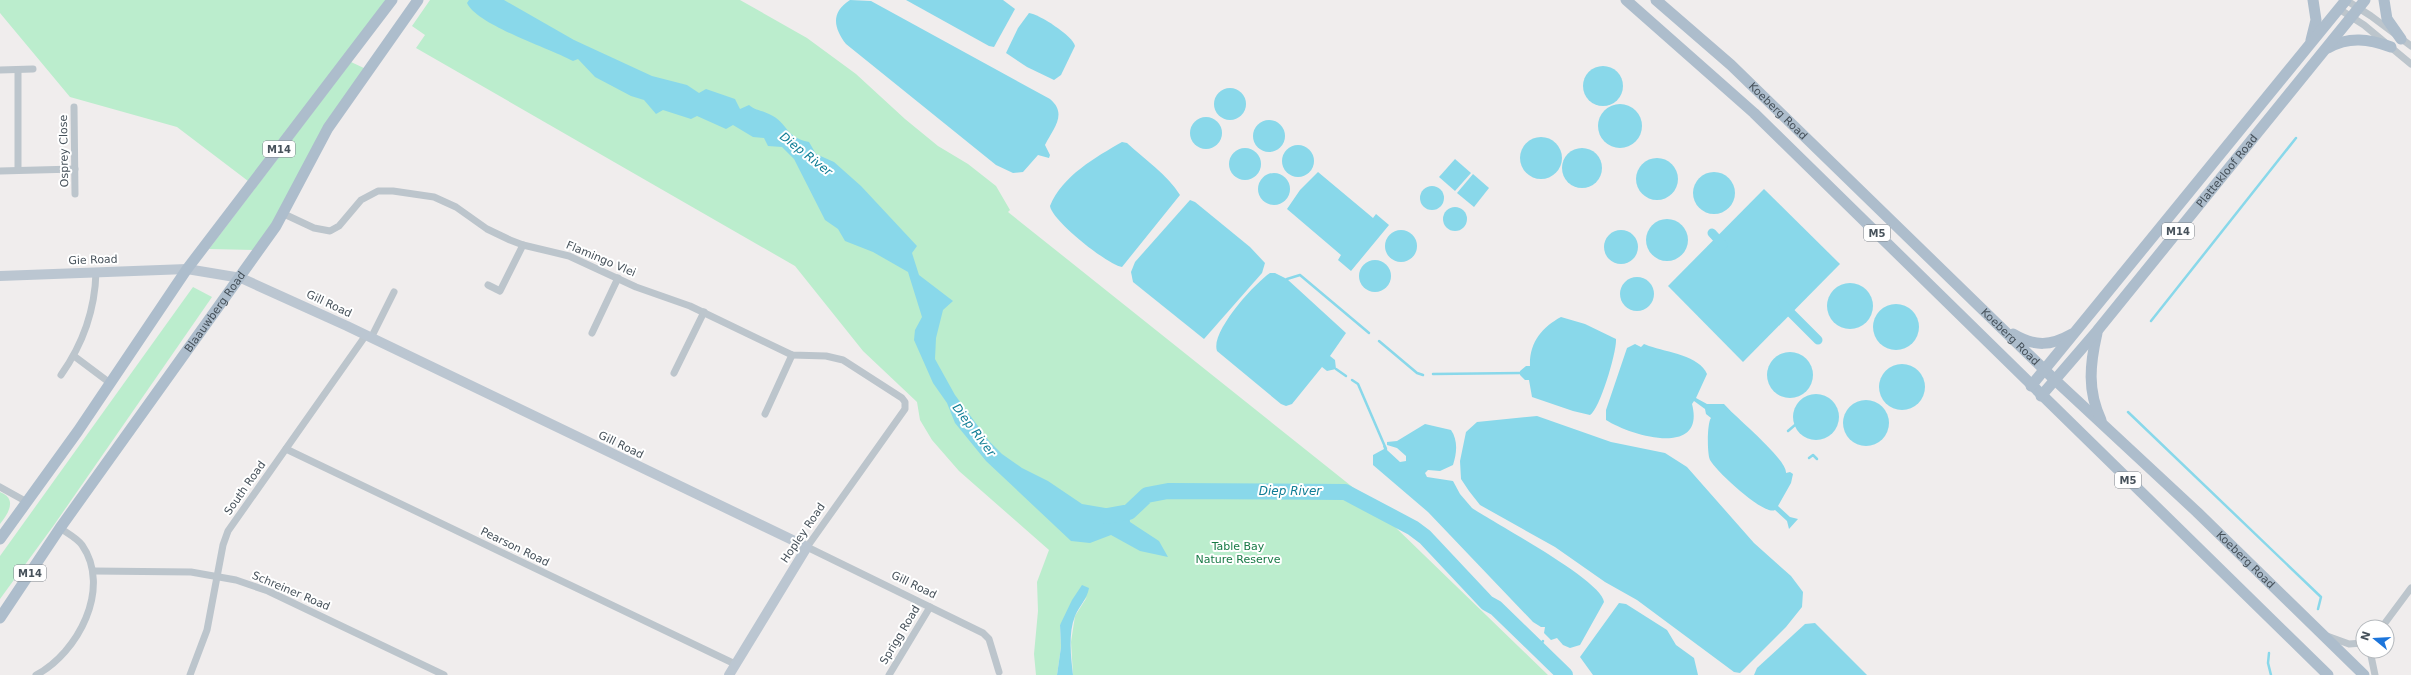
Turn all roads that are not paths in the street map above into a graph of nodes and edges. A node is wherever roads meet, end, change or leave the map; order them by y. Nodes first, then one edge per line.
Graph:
1 (392, 0) edge
2 (418, 0) edge
3 (1626, 0) edge
4 (1656, 0) edge
5 (2313, 0) edge
6 (2384, 0) edge
7 (2343, 3) edge
8 (2362, 4) edge
9 (2351, 17) junction
10 (2401, 39) junction
11 (2411, 46) edge
12 (2391, 47) junction
13 (2308, 48) junction
14 (2324, 51) junction
15 (2411, 64) edge
16 (33, 69) dead end
17 (0, 70) edge
18 (18, 70) junction
19 (74, 107) dead end
20 (75, 169) junction
21 (0, 170) edge
22 (18, 170) junction
23 (75, 194) dead end
24 (284, 214) junction
25 (523, 245) junction
26 (187, 269) junction
27 (96, 272) junction
28 (0, 276) edge
29 (241, 278) junction
30 (618, 278) junction
31 (488, 285) dead end
32 (394, 292) dead end
33 (704, 312) junction
34 (2000, 326) junction
35 (2078, 331) junction
36 (2098, 331) junction
37 (592, 333) dead end
38 (368, 337) junction
39 (792, 355) junction
40 (74, 356) junction
41 (2045, 370) junction
42 (674, 373) dead end
43 (61, 375) dead end
44 (2055, 380) junction
45 (110, 383) junction
46 (2031, 386) junction
47 (2041, 396) junction
48 (904, 410) joint
49 (765, 414) dead end
50 (2103, 425) junction
51 (286, 449) junction
52 (0, 487) edge
53 (27, 502) junction
54 (60, 528) junction
55 (0, 539) edge
56 (807, 547) junction
57 (94, 571) junction
58 (217, 576) junction
59 (2411, 584) edge
60 (2409, 591) edge
61 (930, 607) junction
62 (0, 618) edge
63 (2388, 619) edge
64 (2322, 633) junction
65 (2355, 644) edge
66 (2371, 659) edge
67 (735, 664) junction
68 (999, 672) dead end
69 (36, 675) edge
70 (190, 675) edge
71 (444, 675) edge
72 (729, 675) edge
73 (889, 675) edge
74 (2328, 675) edge
75 (2364, 675) edge
76 (2374, 675) edge

1 - 26 main road, M14
2 - 24 main road, Blaauwberg Road / M14
3 - 46 main road, Koeberg Road / M5
4 - 34 main road, Koeberg Road / M5
5 - 13 main road
6 - 10 main road
7 - 8 street
7 - 9 street
7 - 13 main road, Plattekloof Road / M14
8 - 9 main road, Plattekloof Road / M14
8 - 10 street
9 - 12 street
9 - 14 main road, Plattekloof Road / M14
10 - 11 street
12 - 14 main road
12 - 15 street
13 - 35 main road, Plattekloof Road / M14
14 - 36 main road, Plattekloof Road / M14
16 - 18 street
17 - 18 street
18 - 22 street
19 - 20 street, Osprey Close
20 - 22 street
20 - 23 street, Osprey Close
21 - 22 street
24 - 25 street, Flamingo Vlei
24 - 29 main road, Blaauwberg Road / M14
25 - 30 street, Flamingo Vlei
25 - 31 street
26 - 27 street, Gie Road
26 - 29 street, Gie Road
26 - 45 main road, M14
27 - 28 street, Gie Road
27 - 40 street
29 - 38 street, Gill Road
29 - 54 main road, Blaauwberg Road / M14
30 - 33 street, Flamingo Vlei
30 - 37 street
32 - 38 street, South Road
33 - 39 street, Flamingo Vlei
33 - 42 street
34 - 35 main road
34 - 41 main road, Koeberg Road / M5
35 - 41 main road, Plattekloof Road / M14
36 - 44 main road, Plattekloof Road / M14
36 - 50 main road
38 - 51 street, South Road
38 - 56 street, Gill Road
39 - 48 street, Flamingo Vlei
39 - 49 street
40 - 43 street
40 - 45 street
41 - 44 main road, Koeberg Road / M5
41 - 46 main road, Plattekloof Road / M14
44 - 47 main road, Plattekloof Road / M14
44 - 50 main road, Koeberg Road / M5
45 - 53 main road, M14
46 - 47 main road, Koeberg Road / M5
47 - 74 main road, Koeberg Road / M5
48 - 56 street, Hopley Road
50 - 64 main road, Koeberg Road / M5
51 - 58 street, South Road
51 - 67 street, Pearson Road
52 - 53 street
53 - 55 main road, M14
54 - 57 street
54 - 62 main road, Blaauwberg Road / M14
56 - 61 street, Gill Road
56 - 67 street, Hopley Road
57 - 58 street, Schreiner Road
57 - 69 street
58 - 70 street, South Road
58 - 71 street, Schreiner Road
59 - 60 street
60 - 63 street
61 - 68 street, Gill Road
61 - 73 street, Sprigg Road
64 - 65 street
64 - 75 main road, Koeberg Road / M5
66 - 76 street
67 - 72 street, Hopley Road

